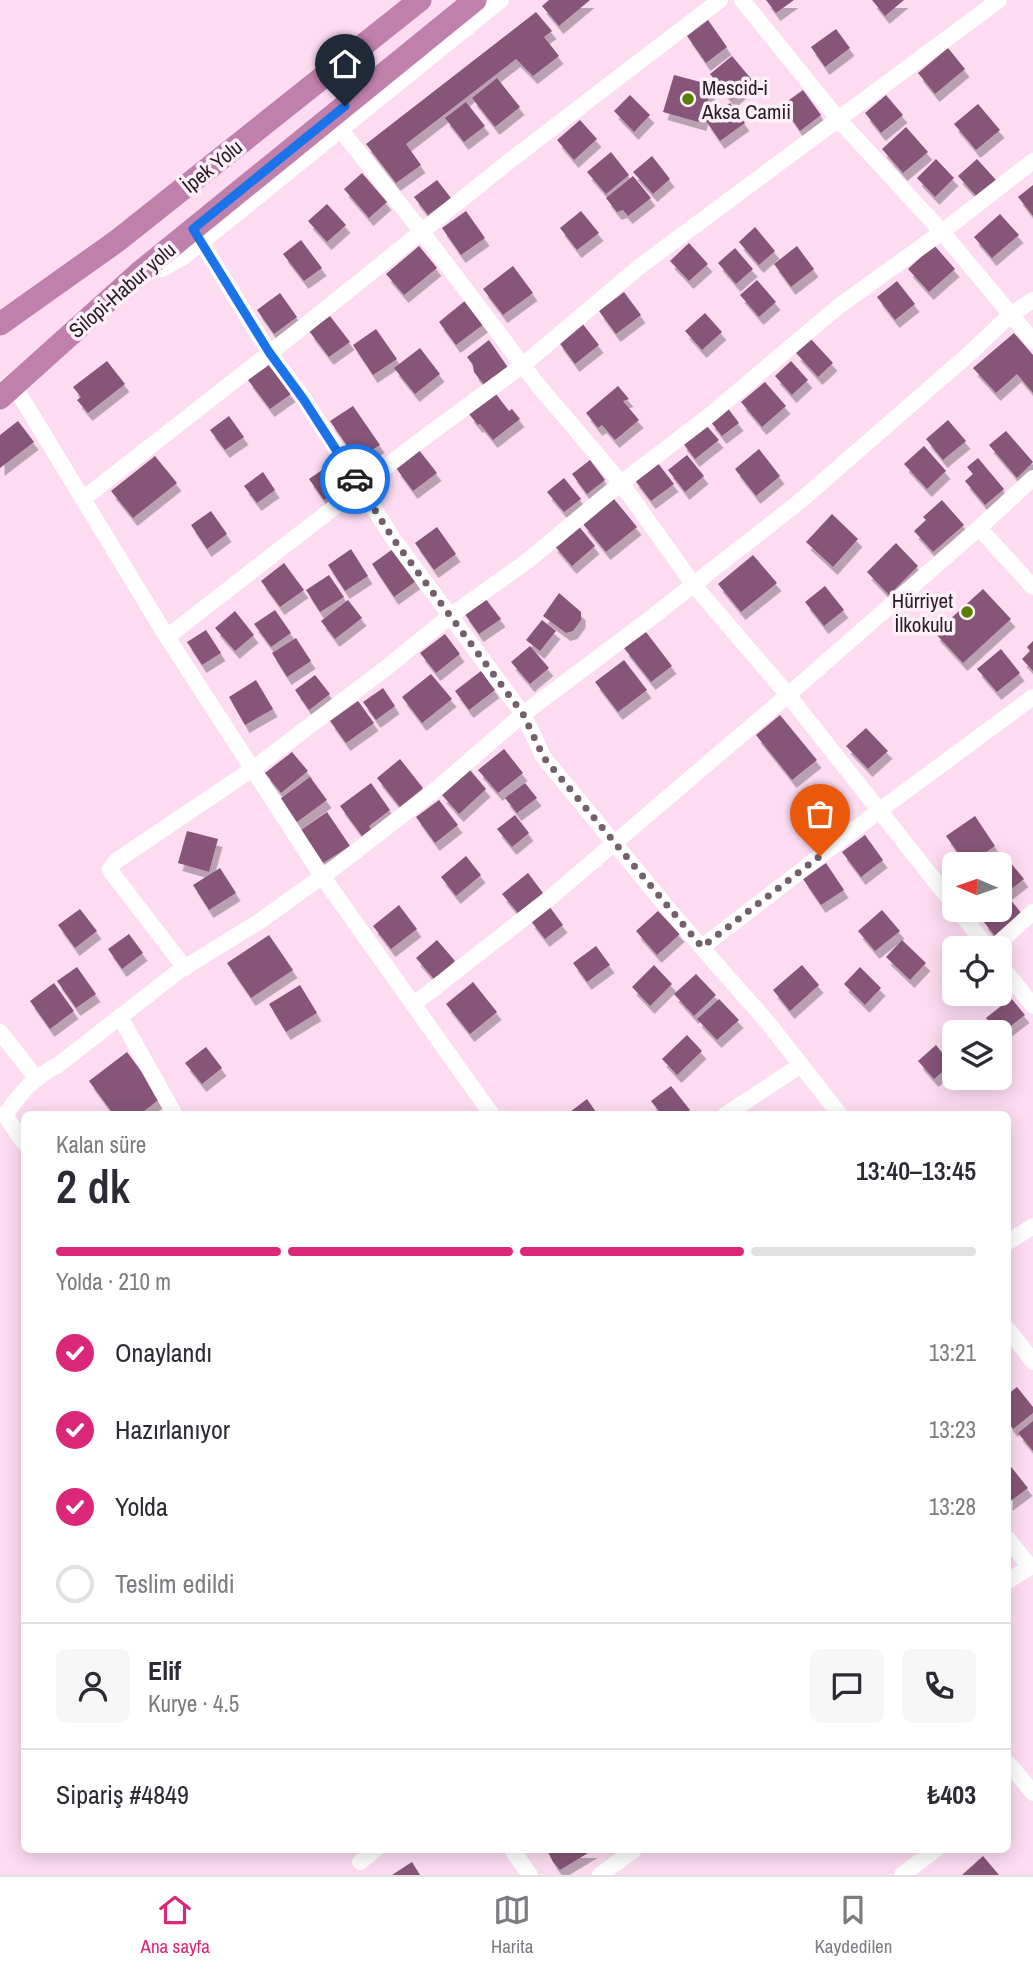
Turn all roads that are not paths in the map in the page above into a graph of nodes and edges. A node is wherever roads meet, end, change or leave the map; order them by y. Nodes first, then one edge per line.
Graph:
1 (420, 0) edge
2 (475, 0) edge
3 (501, 0) edge
4 (720, 0) edge
5 (742, 0) edge
6 (999, 0) edge
7 (839, 120) junction
8 (340, 129) junction
9 (1033, 160) edge
10 (422, 232) junction
11 (942, 232) junction
12 (197, 236) junction
13 (1033, 300) edge
14 (1010, 315) junction
15 (0, 324) edge
16 (1033, 341) edge
17 (269, 352) junction
18 (523, 365) junction
19 (7, 391) edge
20 (1033, 478) edge
21 (621, 483) junction
22 (361, 488) junction
23 (83, 499) junction
24 (979, 528) junction
25 (693, 584) junction
26 (1033, 587) edge
27 (450, 616) junction
28 (167, 637) junction
29 (788, 695) junction
30 (1033, 697) edge
31 (523, 714) junction
32 (254, 768) junction
33 (880, 810) junction
34 (615, 843) junction
35 (322, 876) junction
36 (942, 890) edge
37 (1033, 912) edge
38 (968, 922) edge
39 (980, 936) edge
40 (1004, 936) edge
41 (702, 947) junction
42 (185, 968) junction
43 (1012, 979) edge
44 (414, 1004) junction
45 (1033, 1006) edge
46 (120, 1017) junction
47 (0, 1032) edge
48 (801, 1065) junction
49 (37, 1079) junction
50 (174, 1111) edge
51 (489, 1111) edge
52 (731, 1111) edge
53 (837, 1111) edge
54 (21, 1139) edge
55 (1033, 1226) edge
56 (1011, 1240) edge
57 (1011, 1333) edge
58 (1033, 1362) edge
59 (1011, 1543) edge
60 (1031, 1566) edge
61 (1011, 1579) edge
62 (1014, 1782) edge
63 (1033, 1793) edge
64 (372, 1853) edge
65 (514, 1853) edge
66 (630, 1853) edge
67 (931, 1853) edge
68 (360, 1862) dead end
69 (530, 1875) edge
70 (600, 1875) edge
71 (902, 1875) edge

1 - 15 highway, İpek Yolu
2 - 12 highway, Silopi-Habur yolu
3 - 8 street
4 - 10 street
5 - 7 street
6 - 7 street
7 - 11 street
7 - 18 street
8 - 10 street
8 - 12 street
9 - 11 street
10 - 17 street
10 - 18 street
11 - 14 street
11 - 21 street
12 - 17 street
12 - 19 highway, Silopi-Habur yolu
13 - 14 street
14 - 16 street
14 - 25 street
17 - 22 street
17 - 23 street
18 - 21 street
18 - 22 street
19 - 23 street
20 - 24 street
21 - 25 street
21 - 27 street
22 - 27 street
22 - 28 street
23 - 28 street
24 - 26 street
24 - 29 street
25 - 29 street
25 - 31 street
27 - 31 street
27 - 32 street
28 - 32 street
29 - 33 street
29 - 34 street
30 - 33 street
31 - 34 street
31 - 35 street
32 - 35 street
32 - 42 street
33 - 36 street
33 - 41 street
34 - 41 street
34 - 44 street
35 - 42 street
35 - 44 street
37 - 40 street
38 - 39 street
41 - 48 street
42 - 46 street
43 - 45 street
44 - 51 street
46 - 49 street
46 - 50 street
47 - 49 street
48 - 52 street
48 - 53 street
49 - 54 street
55 - 56 street
57 - 58 street
59 - 60 street
60 - 61 street
62 - 63 street
64 - 68 street
65 - 69 street
66 - 70 street
67 - 71 street

